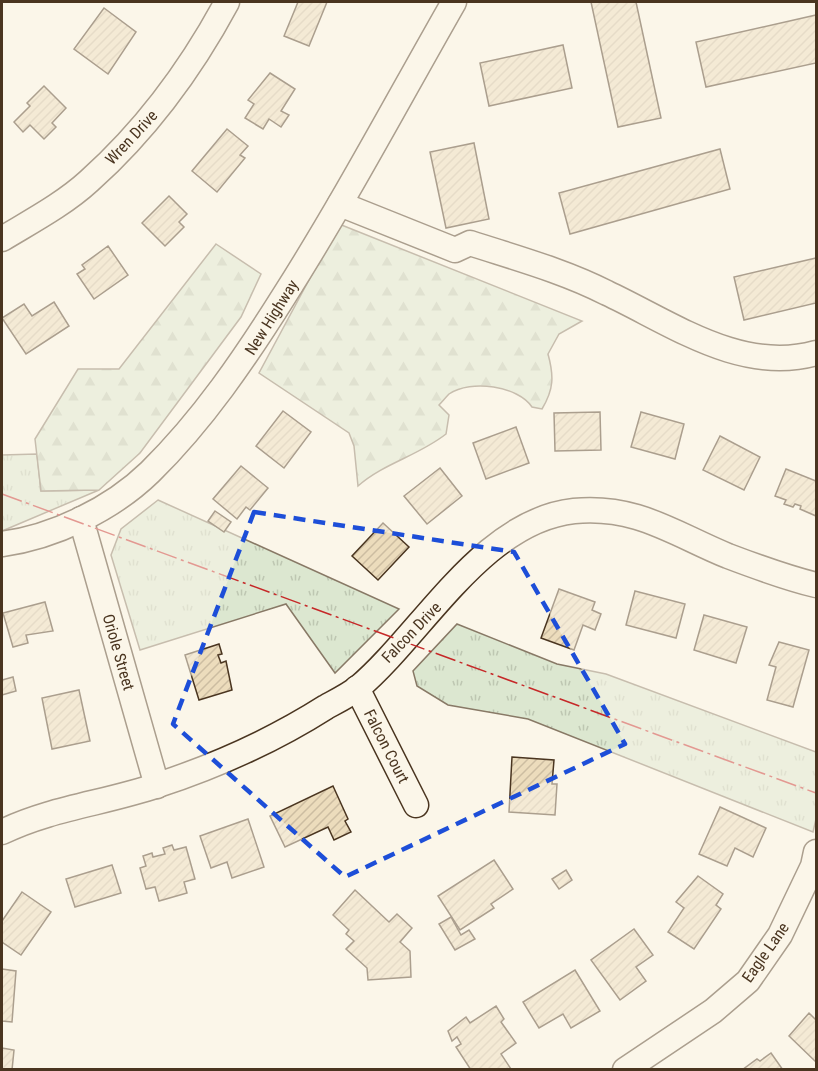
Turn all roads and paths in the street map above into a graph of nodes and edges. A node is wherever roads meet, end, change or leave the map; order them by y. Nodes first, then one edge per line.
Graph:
1 (227, 2) edge
2 (454, 2) edge
3 (340, 204) junction
4 (2, 239) edge
5 (816, 352) edge
6 (81, 519) junction
7 (2, 544) edge
8 (816, 585) edge
9 (357, 688) junction
10 (157, 786) junction
11 (416, 805) dead end
12 (2, 832) edge
13 (816, 852) edge
14 (625, 1070) edge

1 - 4 street, Wren Drive
2 - 3 street, New Highway
3 - 5 street
3 - 6 street, New Highway
6 - 7 street, New Highway
6 - 10 street, Oriole Street
8 - 9 street, Falcon Drive
9 - 10 street, Falcon Drive
9 - 11 street, Falcon Court
10 - 12 street, Falcon Drive
13 - 14 street, Eagle Lane

